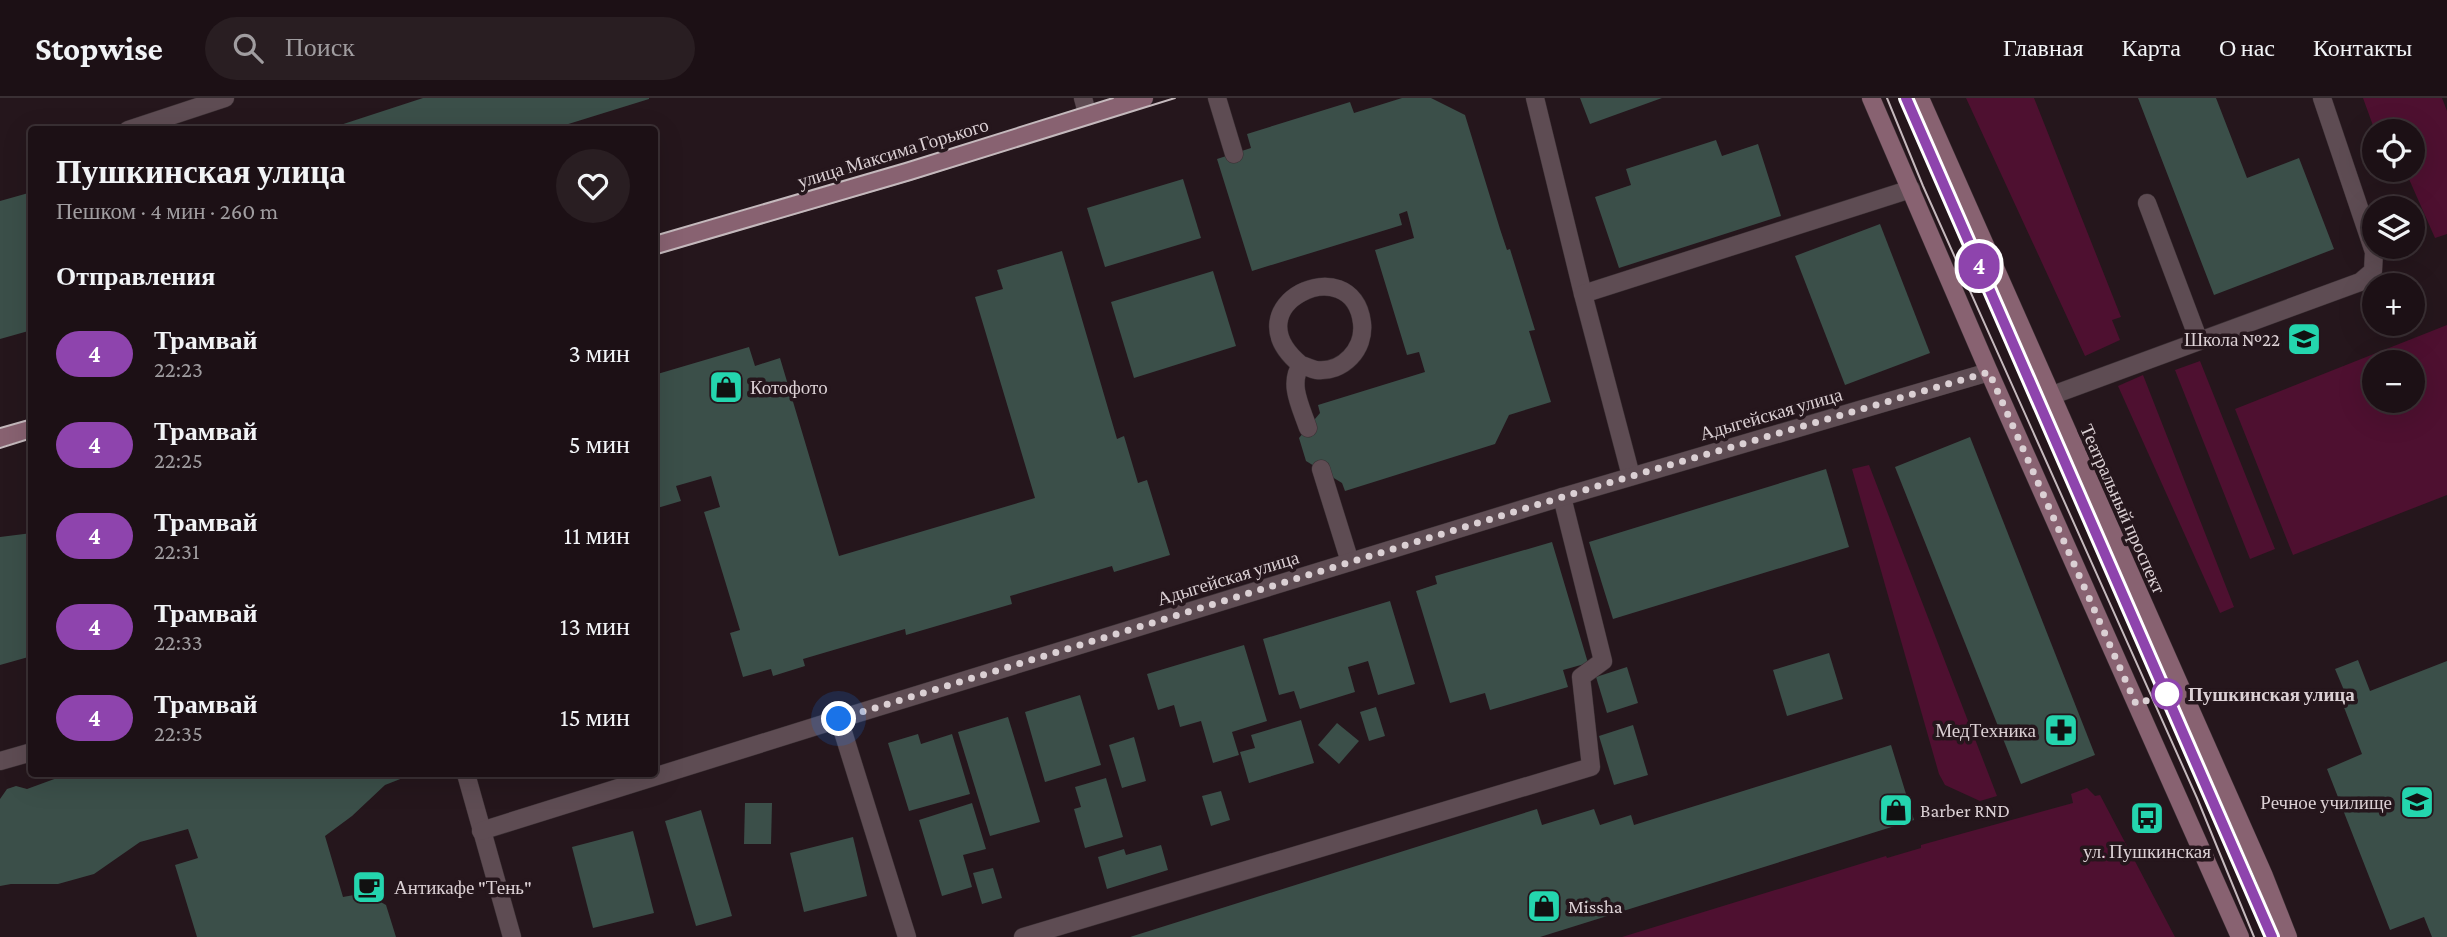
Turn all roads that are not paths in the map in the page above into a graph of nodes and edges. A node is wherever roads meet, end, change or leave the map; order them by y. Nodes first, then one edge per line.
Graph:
1 (225, 98) edge
2 (1083, 98) edge
3 (1144, 98) edge
4 (1217, 98) edge
5 (1535, 98) edge
6 (1871, 98) edge
7 (1920, 98) edge
8 (2322, 98) edge
9 (1088, 116) junction
10 (140, 126) edge
11 (1234, 154) dead end
12 (1911, 190) junction
13 (2147, 202) dead end
14 (658, 245) edge
15 (1583, 294) junction
16 (2199, 341) junction
17 (1301, 365) junction
18 (1989, 372) junction
19 (2050, 396) junction
20 (1308, 428) dead end
21 (28, 429) edge
22 (0, 438) edge
23 (1321, 470) dead end
24 (1630, 476) junction
25 (1562, 497) junction
26 (1350, 562) junction
27 (839, 719) junction
28 (28, 753) edge
29 (0, 761) edge
30 (658, 776) edge
31 (467, 777) edge
32 (654, 777) edge
33 (481, 831) junction
34 (512, 937) edge
35 (907, 937) edge
36 (1023, 937) edge
37 (2240, 937) edge
38 (2288, 937) edge

1 - 10 street
2 - 9 street
3 - 9 main road, улица Максима Горького
4 - 11 street
5 - 15 street
6 - 12 main road
7 - 19 main road, Театральный проспект
8 - 16 street
9 - 14 main road, улица Максима Горького
12 - 15 street
12 - 18 main road
13 - 16 street
15 - 24 street
16 - 19 street
17 - 17 street
17 - 20 street
18 - 24 street, Адыгейская улица
18 - 37 main road
19 - 38 main road, Театральный проспект
21 - 22 main road
23 - 26 street
24 - 25 street, Адыгейская улица
25 - 26 street, Адыгейская улица
25 - 36 street
26 - 27 street, Адыгейская улица
27 - 30 street, Адыгейская улица
27 - 35 street
28 - 29 street
31 - 33 street
32 - 33 street, Адыгейская улица
33 - 34 street

